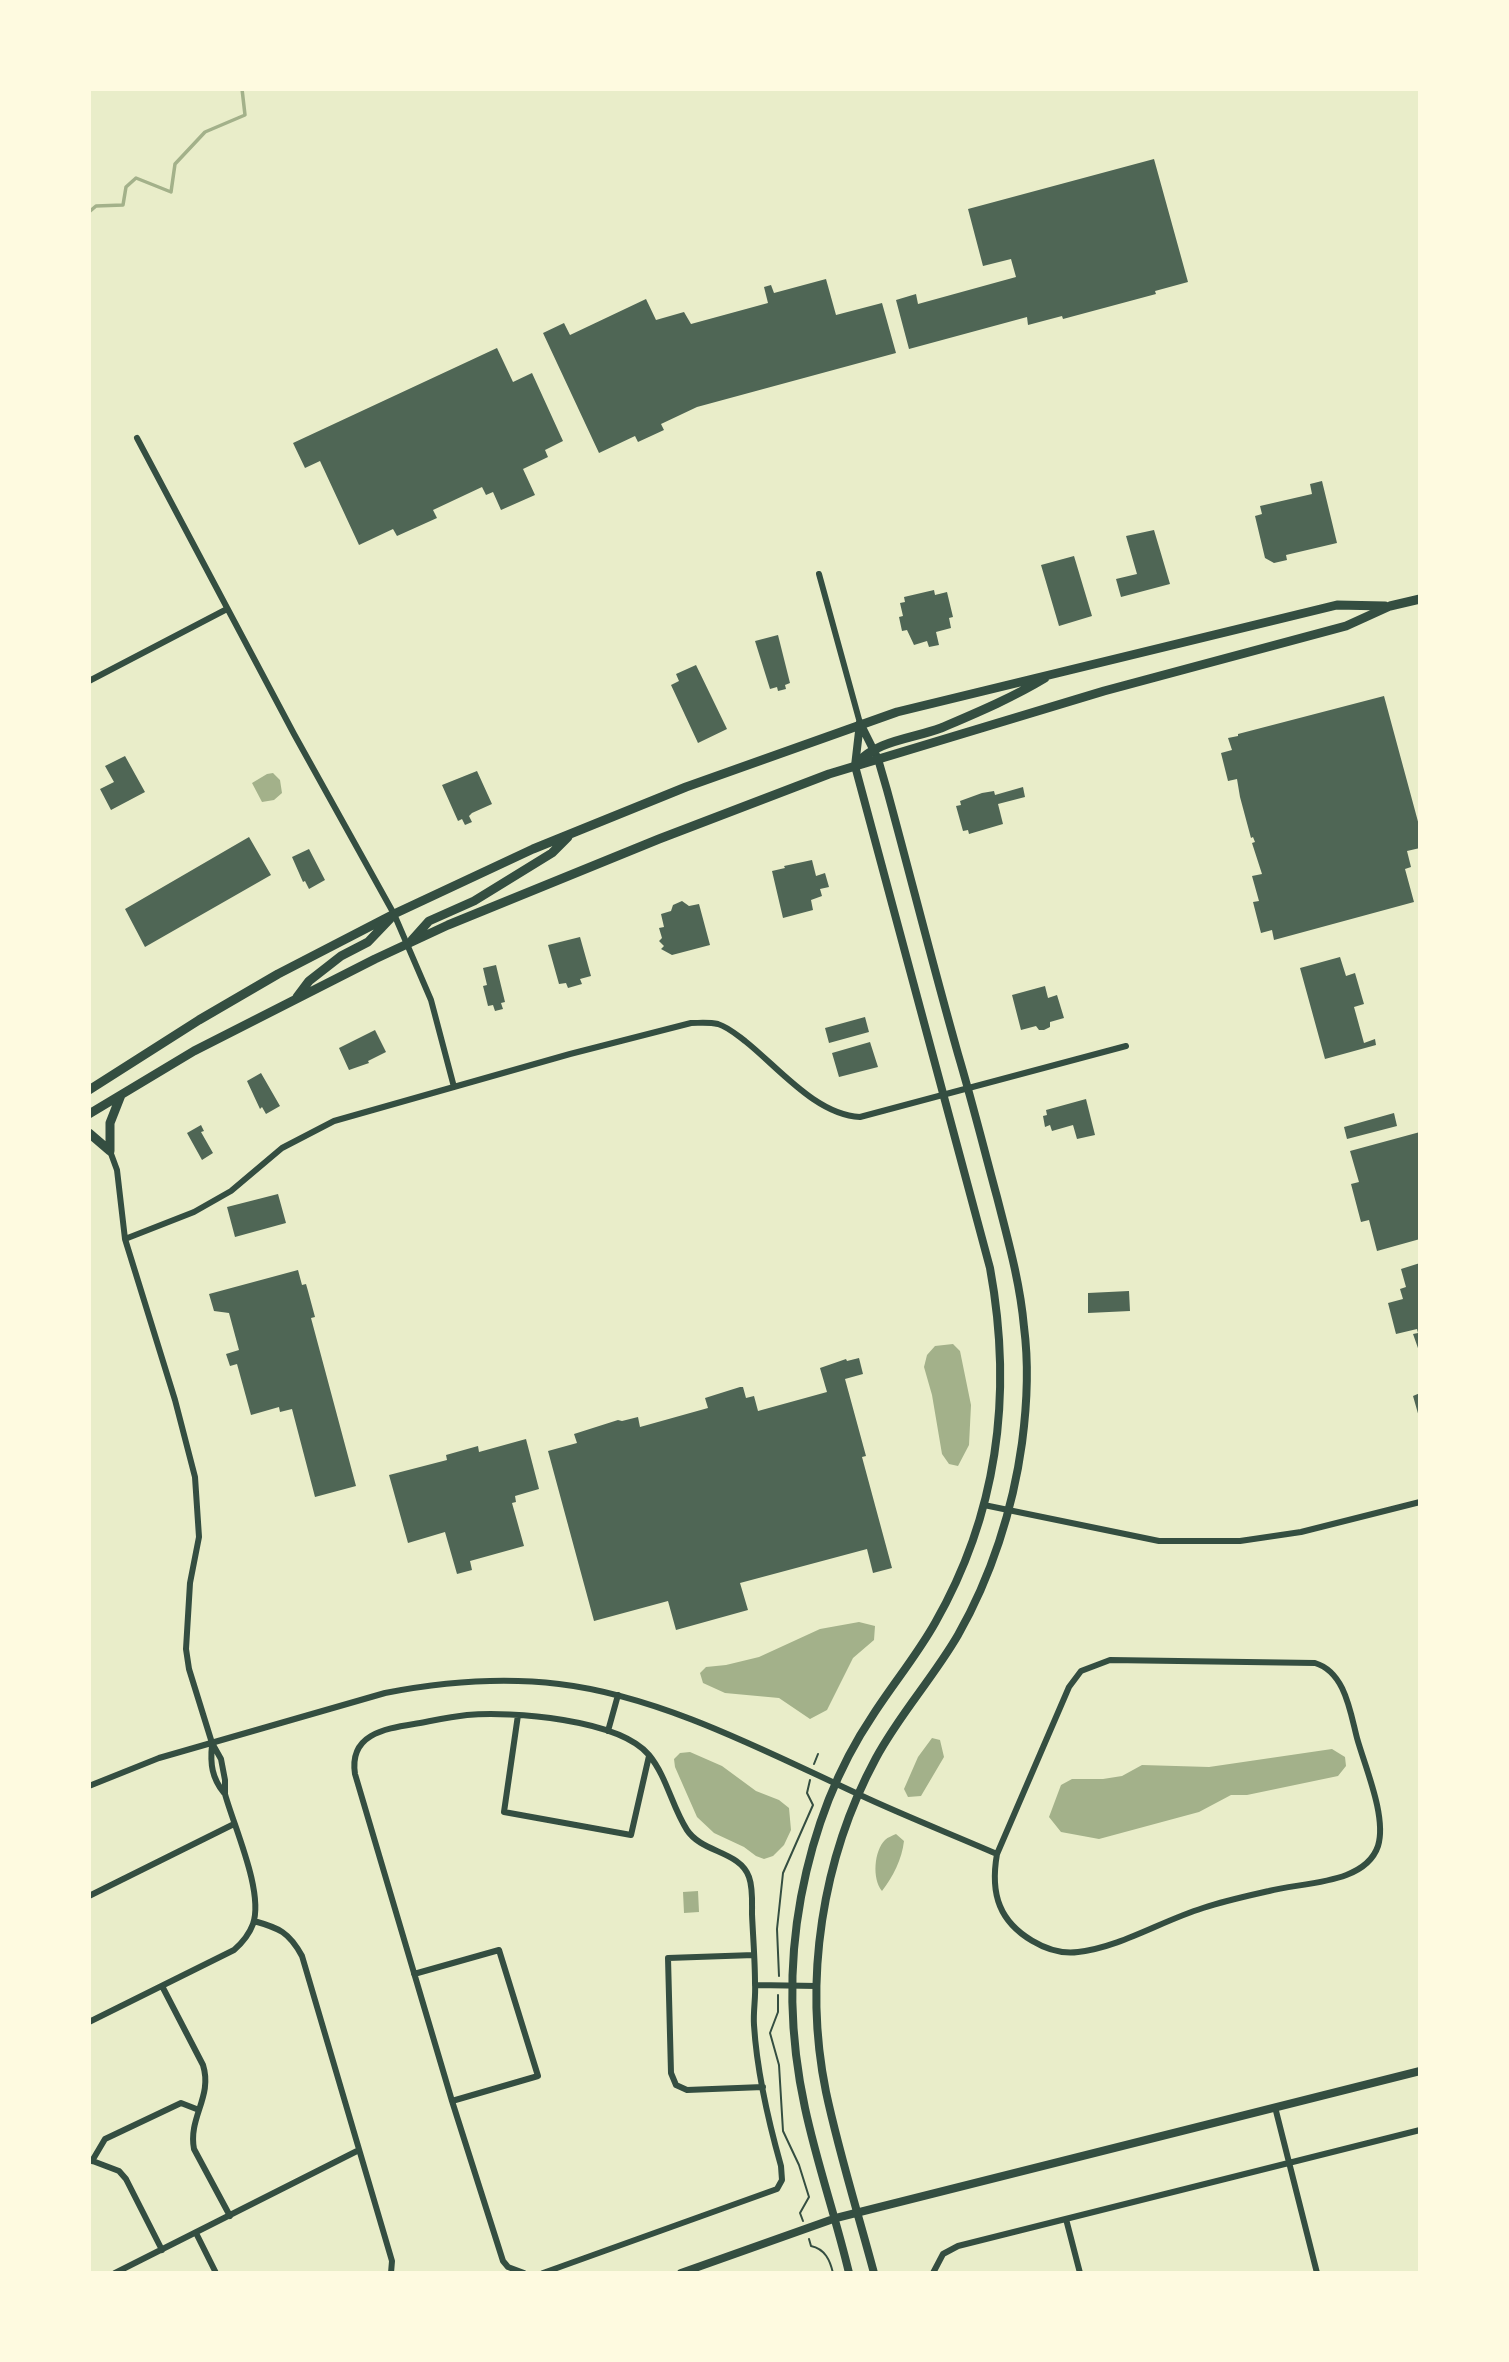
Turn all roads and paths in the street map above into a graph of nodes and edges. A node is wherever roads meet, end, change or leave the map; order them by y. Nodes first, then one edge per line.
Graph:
1 (137, 438) dead end
2 (819, 574) dead end
3 (1420, 599) edge
4 (1390, 606) junction
5 (227, 609) junction
6 (1053, 673) junction
7 (89, 681) edge
8 (860, 723) junction
9 (873, 749) junction
10 (878, 759) junction
11 (855, 766) junction
12 (573, 832) junction
13 (394, 914) junction
14 (408, 944) junction
15 (296, 998) junction
16 (1126, 1046) dead end
17 (454, 1087) junction
18 (968, 1087) junction
19 (89, 1090) edge
20 (121, 1094) junction
21 (945, 1094) junction
22 (89, 1114) edge
23 (89, 1133) edge
24 (110, 1151) junction
25 (125, 1239) junction
26 (1420, 1502) edge
27 (984, 1505) junction
28 (1009, 1511) junction
29 (618, 1695) junction
30 (518, 1715) junction
31 (608, 1731) junction
32 (212, 1743) junction
33 (649, 1756) junction
34 (835, 1782) junction
35 (89, 1786) edge
36 (225, 1794) junction
37 (859, 1794) junction
38 (233, 1824) junction
39 (997, 1854) junction
40 (89, 1896) edge
41 (254, 1921) junction
42 (754, 1955) junction
43 (414, 1974) junction
44 (755, 1985) junction
45 (792, 1985) junction
46 (162, 1986) junction
47 (817, 1986) junction
48 (89, 2022) edge
49 (1420, 2071) edge
50 (763, 2087) junction
51 (452, 2101) junction
52 (1275, 2107) junction
53 (199, 2110) junction
54 (1420, 2130) edge
55 (359, 2150) junction
56 (91, 2160) edge
57 (1289, 2163) junction
58 (859, 2213) junction
59 (230, 2216) junction
60 (836, 2218) junction
61 (1066, 2219) junction
62 (196, 2233) junction
63 (162, 2250) junction
64 (830, 2260) dead end
65 (115, 2273) edge
66 (216, 2273) edge
67 (391, 2273) edge
68 (524, 2273) edge
69 (543, 2273) edge
70 (681, 2273) edge
71 (833, 2273) edge
72 (849, 2273) edge
73 (874, 2273) edge
74 (933, 2273) edge
75 (1080, 2273) edge
76 (1317, 2273) edge

1 - 5 street
2 - 8 street
3 - 4 main road
4 - 6 main road
4 - 10 main road
5 - 7 street
5 - 13 street
6 - 8 main road
6 - 9 main road
8 - 9 street
8 - 11 street
8 - 12 main road
9 - 10 street
9 - 11 main road
10 - 11 main road
10 - 18 street
11 - 14 main road
11 - 21 street
12 - 13 main road
12 - 14 main road
13 - 14 street
13 - 15 main road
13 - 19 main road
14 - 15 main road
14 - 17 street
15 - 20 main road
16 - 18 street
17 - 21 street
17 - 25 street
18 - 21 street
18 - 28 street
20 - 22 main road
20 - 24 main road
21 - 27 street
23 - 24 main road
24 - 25 street
25 - 32 street
26 - 28 street
27 - 28 street
27 - 34 street
28 - 37 street
29 - 31 street
29 - 32 street
29 - 34 street
30 - 31 street
30 - 33 street
30 - 43 street
31 - 33 street
32 - 35 street
32 - 36 street
32 - 36 street
33 - 42 street
34 - 37 street
34 - 45 street
36 - 38 street
37 - 39 street
37 - 47 street
38 - 40 street
38 - 41 street
39 - 39 street
41 - 46 street
41 - 55 street
42 - 44 street
42 - 50 street
43 - 51 street
43 - 51 street
44 - 45 street
44 - 50 street
45 - 47 street
45 - 60 street
46 - 48 street
46 - 53 street
47 - 58 street
49 - 52 street
50 - 69 street
51 - 68 street
52 - 57 street
52 - 58 street
53 - 56 street
53 - 59 street
54 - 57 street
55 - 59 street
55 - 67 street
56 - 63 street
57 - 61 street
57 - 76 street
58 - 60 street
58 - 73 street
59 - 62 street
60 - 70 street
60 - 72 street
61 - 74 street
61 - 75 street
62 - 63 street
62 - 66 street
63 - 65 street
64 - 71 path

